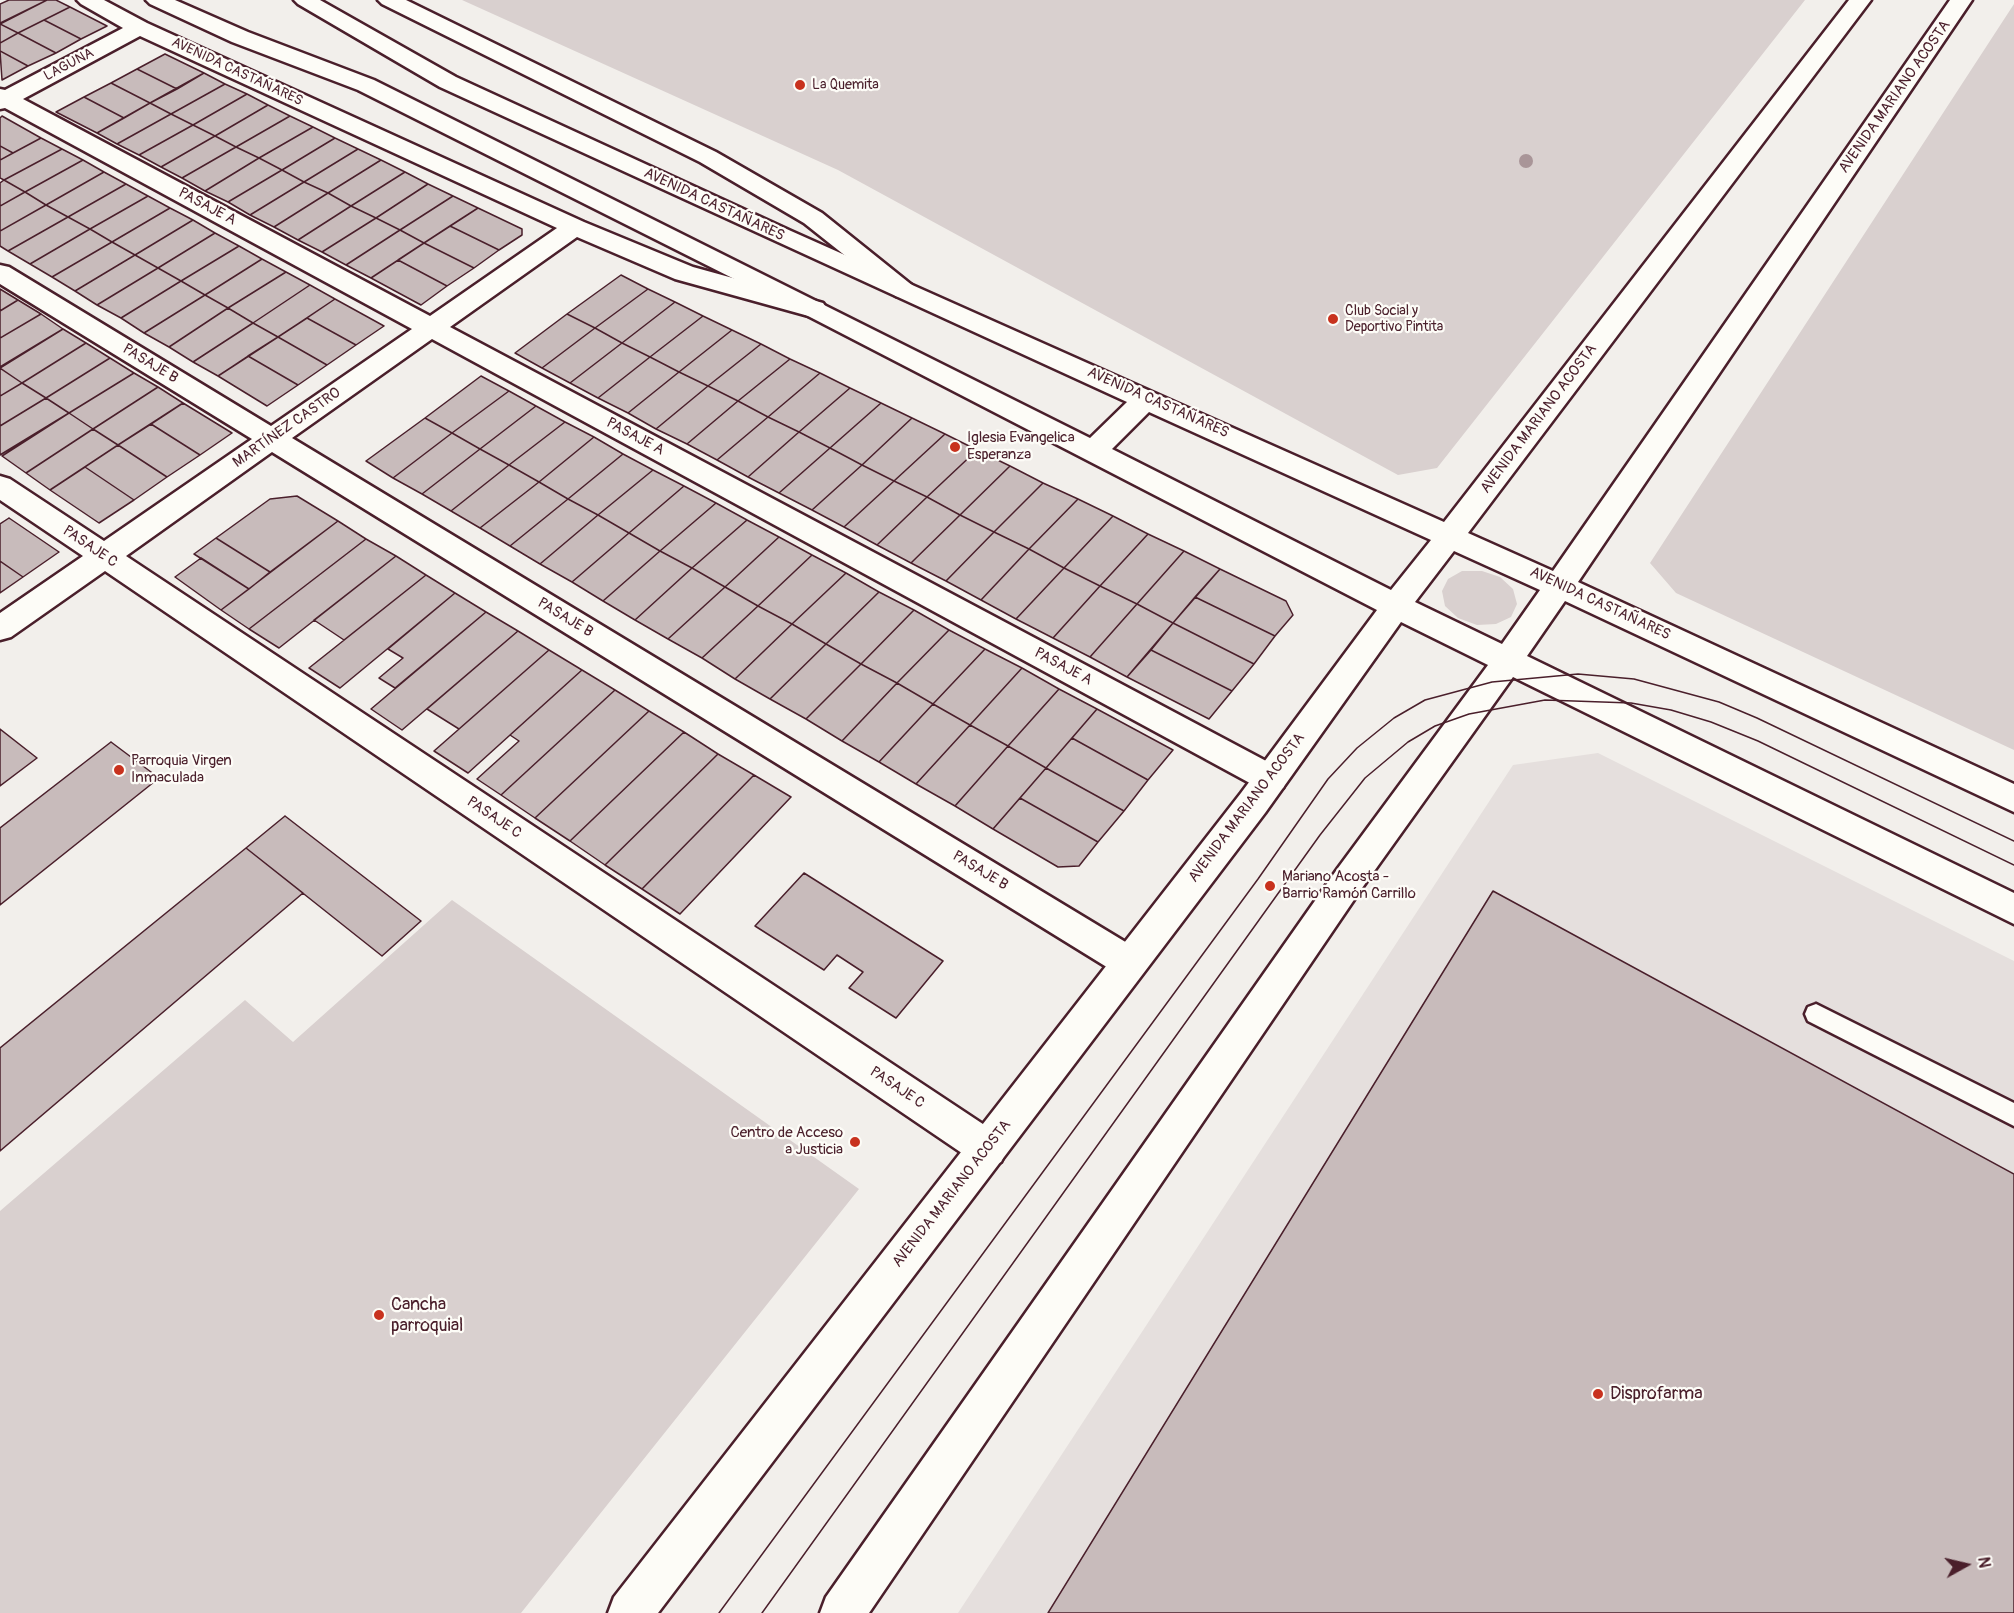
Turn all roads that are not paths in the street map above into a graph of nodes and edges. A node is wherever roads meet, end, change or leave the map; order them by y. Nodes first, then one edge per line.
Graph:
1 (88, 0) edge
2 (157, 0) edge
3 (305, 0) edge
4 (389, 0) edge
5 (1860, 0) edge
6 (1961, 0) edge
7 (139, 28) junction
8 (2, 99) edge
9 (575, 227) junction
10 (0, 273) edge
11 (905, 290) junction
12 (821, 312) junction
13 (431, 327) junction
14 (1147, 398) junction
15 (272, 438) junction
16 (1094, 451) junction
17 (0, 486) edge
18 (1451, 536) junction
19 (104, 556) junction
20 (1558, 585) junction
21 (1396, 606) junction
22 (0, 629) edge
23 (1508, 660) junction
24 (1271, 779) junction
25 (2014, 799) edge
26 (2014, 909) edge
27 (1130, 963) junction
28 (1816, 1014) dead end
29 (2014, 1115) edge
30 (988, 1149) junction
31 (630, 1613) edge
32 (842, 1613) edge

1 - 7 main road, AVENIDA CASTAÑARES
2 - 12 main road, AVENIDA CASTAÑARES
3 - 11 main road, AVENIDA CASTAÑARES
4 - 11 main road
5 - 18 main road, AVENIDA MARIANO ACOSTA
6 - 20 main road, AVENIDA MARIANO ACOSTA
7 - 8 main road, LAGUNA
7 - 9 main road, AVENIDA CASTAÑARES
8 - 13 main road, PASAJE A
9 - 12 main road, AVENIDA CASTAÑARES
9 - 13 main road, MARTÍNEZ CASTRO
10 - 15 main road, PASAJE B
11 - 14 main road, AVENIDA CASTAÑARES
12 - 16 main road, AVENIDA CASTAÑARES
13 - 15 main road, MARTÍNEZ CASTRO
13 - 24 main road, PASAJE A
14 - 16 main road
14 - 18 main road, AVENIDA CASTAÑARES
15 - 19 main road, MARTÍNEZ CASTRO
15 - 27 main road, PASAJE B
16 - 21 main road, AVENIDA CASTAÑARES
17 - 19 main road, PASAJE C
18 - 20 main road, AVENIDA CASTAÑARES
18 - 21 main road, AVENIDA MARIANO ACOSTA
19 - 22 main road, MARTÍNEZ CASTRO
19 - 30 main road, PASAJE C
20 - 23 main road, AVENIDA MARIANO ACOSTA
20 - 25 main road, AVENIDA CASTAÑARES
21 - 23 main road, AVENIDA CASTAÑARES
21 - 24 main road, AVENIDA MARIANO ACOSTA
23 - 26 main road, AVENIDA CASTAÑARES
23 - 32 main road, AVENIDA MARIANO ACOSTA
24 - 27 main road, AVENIDA MARIANO ACOSTA
27 - 30 main road, AVENIDA MARIANO ACOSTA
28 - 29 lane
30 - 31 main road, AVENIDA MARIANO ACOSTA

